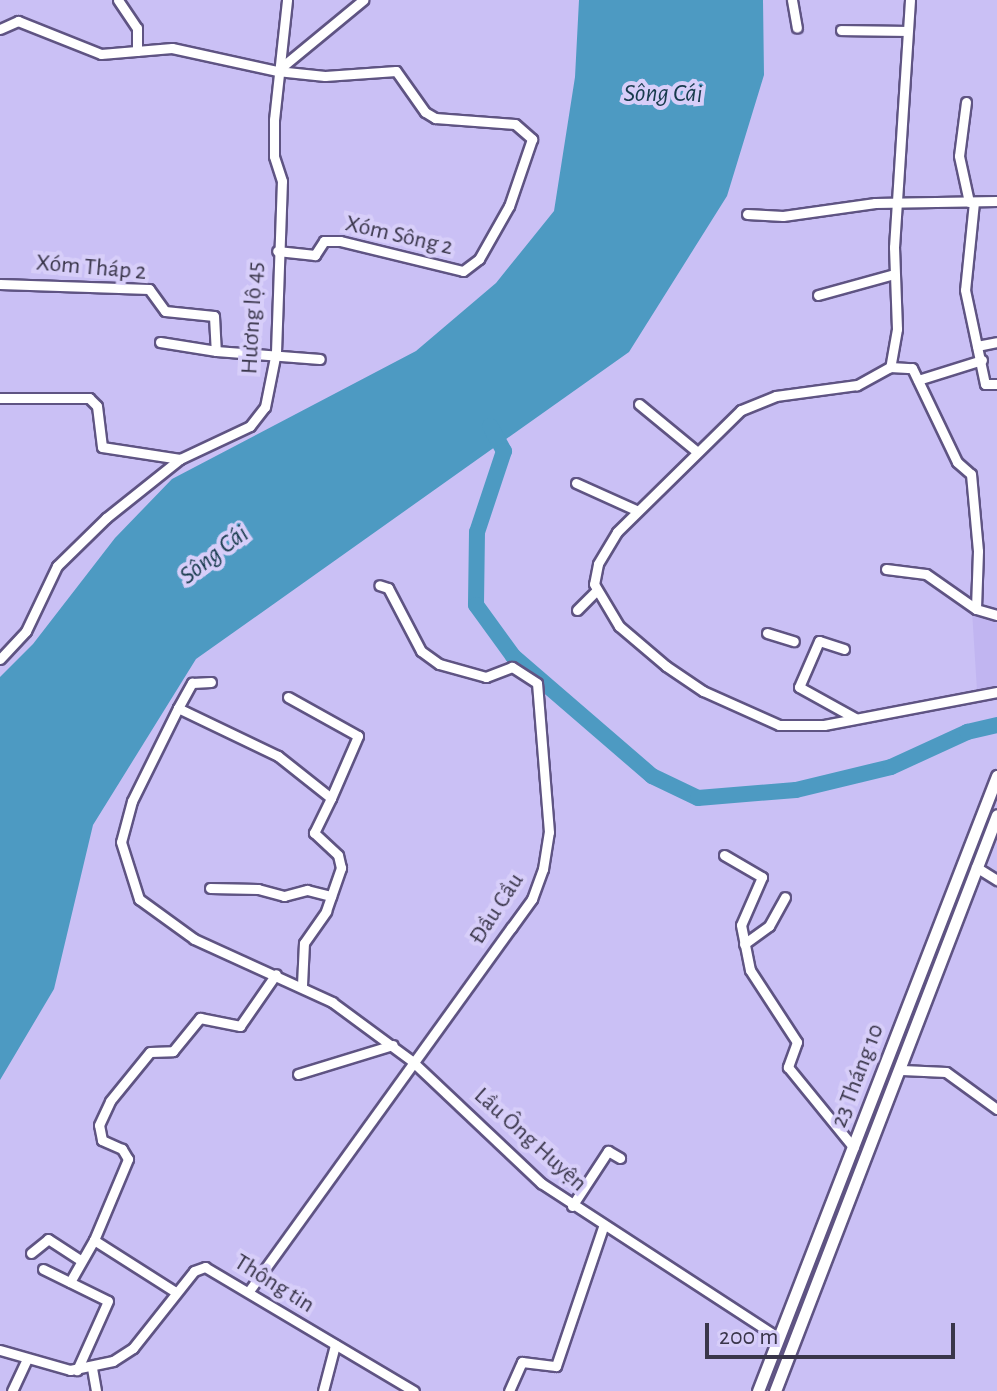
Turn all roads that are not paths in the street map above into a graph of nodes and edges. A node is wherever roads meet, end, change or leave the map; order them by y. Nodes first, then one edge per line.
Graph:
1 (118, 0) edge
2 (287, 0) edge
3 (363, 0) edge
4 (792, 0) edge
5 (910, 0) edge
6 (797, 28) dead end
7 (0, 29) edge
8 (841, 30) dead end
9 (905, 31) junction
10 (137, 51) junction
11 (277, 71) junction
12 (966, 102) dead end
13 (997, 201) edge
14 (896, 202) junction
15 (971, 202) junction
16 (747, 214) dead end
17 (277, 251) junction
18 (894, 274) junction
19 (0, 284) edge
20 (818, 295) dead end
21 (160, 342) dead end
22 (997, 342) edge
23 (977, 346) junction
24 (216, 351) junction
25 (276, 352) junction
26 (320, 359) dead end
27 (982, 360) junction
28 (890, 367) junction
29 (918, 380) junction
30 (997, 384) edge
31 (0, 398) edge
32 (639, 404) dead end
33 (696, 451) junction
34 (180, 459) junction
35 (576, 483) dead end
36 (636, 510) junction
37 (886, 569) dead end
38 (379, 585) dead end
39 (596, 591) junction
40 (976, 609) junction
41 (577, 610) dead end
42 (997, 615) edge
43 (767, 633) dead end
44 (794, 641) dead end
45 (844, 649) dead end
46 (0, 659) edge
47 (211, 682) dead end
48 (997, 692) edge
49 (288, 697) dead end
50 (178, 708) junction
51 (855, 718) junction
52 (997, 776) edge
53 (331, 798) junction
54 (997, 815) edge
55 (724, 855) dead end
56 (976, 867) junction
57 (997, 880) edge
58 (210, 888) dead end
59 (331, 896) junction
60 (785, 897) dead end
61 (744, 944) junction
62 (276, 974) junction
63 (302, 985) junction
64 (393, 1045) junction
65 (412, 1061) junction
66 (886, 1064) junction
67 (902, 1070) junction
68 (298, 1074) dead end
69 (997, 1109) edge
70 (854, 1148) junction
71 (620, 1158) dead end
72 (572, 1206) junction
73 (603, 1227) junction
74 (94, 1240) junction
75 (31, 1253) dead end
76 (80, 1260) junction
77 (43, 1269) dead end
78 (70, 1282) junction
79 (174, 1291) junction
80 (249, 1291) junction
81 (779, 1338) junction
82 (335, 1345) junction
83 (0, 1350) edge
84 (27, 1359) junction
85 (92, 1368) junction
86 (77, 1370) junction
87 (12, 1391) edge
88 (96, 1391) edge
89 (323, 1391) edge
90 (414, 1391) edge
91 (509, 1391) edge
92 (758, 1391) edge
93 (775, 1391) edge

1 - 10 street
2 - 11 street, Hương lộ 45
3 - 11 street
4 - 6 street
5 - 9 street
7 - 10 street
8 - 9 street
9 - 14 street
10 - 11 street
11 - 17 street, Hương lộ 45
11 - 17 street, Xóm Sông 2
12 - 15 street
13 - 15 street
14 - 15 street
14 - 16 street
14 - 18 street
15 - 23 street
17 - 25 street, Hương lộ 45
18 - 20 street
18 - 28 street
19 - 24 street, Xóm Tháp 2
21 - 24 street
22 - 23 street
23 - 27 street
24 - 25 street
25 - 26 street
25 - 34 street, Hương lộ 45
27 - 29 street
27 - 30 street
28 - 29 street
28 - 33 street
29 - 40 street
31 - 34 street
32 - 33 street
33 - 36 street
34 - 46 street, Hương lộ 45
35 - 36 street
36 - 39 street
37 - 40 street
38 - 65 street, Đầu Cầu
39 - 41 street
39 - 51 street
40 - 42 street
43 - 44 street
45 - 51 street
47 - 50 street
48 - 51 street
49 - 53 street
50 - 53 street
50 - 62 street, Lầu Ông Huyện
52 - 66 main road, 23 Tháng 10
53 - 59 street
54 - 56 main road, 23 Tháng 10
55 - 61 street
56 - 57 street
56 - 67 main road, 23 Tháng 10
58 - 59 street
59 - 63 street
60 - 61 street
61 - 70 street
62 - 63 street, Lầu Ông Huyện
62 - 74 street
63 - 64 street, Lầu Ông Huyện
64 - 65 street, Lầu Ông Huyện
64 - 68 street
65 - 72 street, Lầu Ông Huyện
65 - 80 street, Đầu Cầu
66 - 67 main road
66 - 70 main road, 23 Tháng 10
67 - 69 street
67 - 93 main road, 23 Tháng 10
70 - 81 main road, 23 Tháng 10
71 - 72 street
72 - 73 street, Lầu Ông Huyện
73 - 81 street, Lầu Ông Huyện
73 - 91 street
74 - 76 street
74 - 79 street
75 - 76 street
76 - 78 street
77 - 78 street
78 - 86 street
79 - 80 street, Thông tin
79 - 85 street, Thông tin
80 - 82 street, Thông tin
81 - 92 main road, 23 Tháng 10
82 - 89 street
82 - 90 street, Thông tin
83 - 84 street, Thông tin
84 - 86 street, Thông tin
84 - 87 street
85 - 86 street, Thông tin
85 - 88 street

